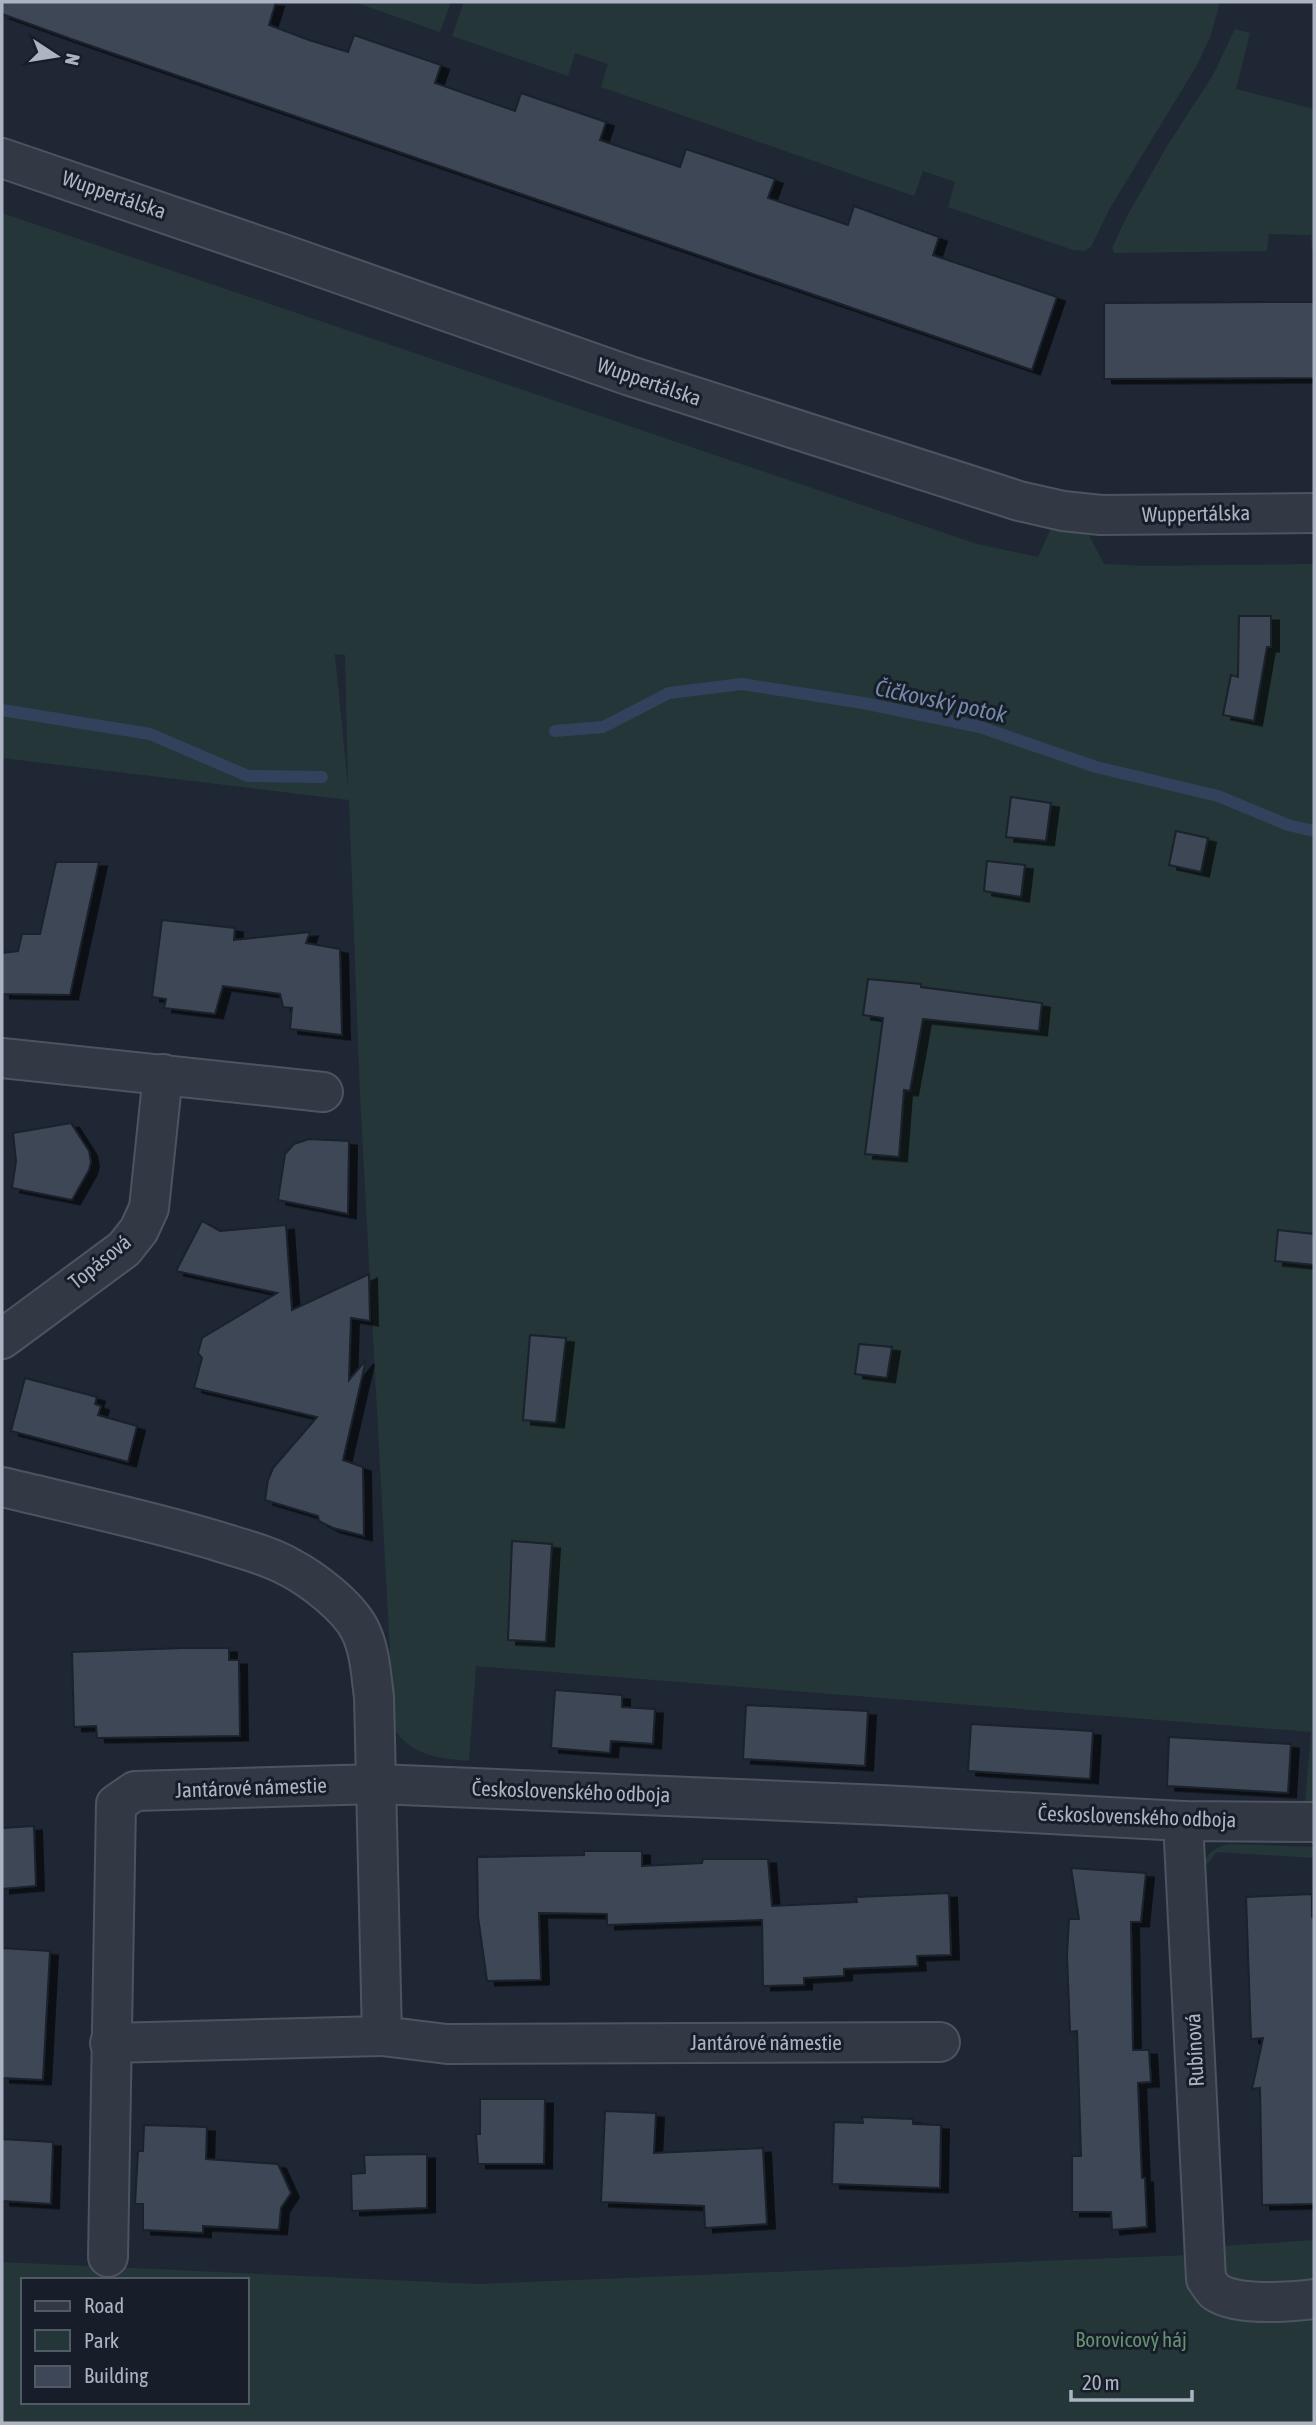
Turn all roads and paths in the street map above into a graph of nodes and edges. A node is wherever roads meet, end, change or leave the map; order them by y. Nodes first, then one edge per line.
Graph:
1 (2, 158) edge
2 (1314, 513) edge
3 (2, 1058) edge
4 (163, 1074) junction
5 (323, 1092) dead end
6 (2, 1339) edge
7 (2, 1487) edge
8 (377, 1784) junction
9 (1183, 1821) junction
10 (1314, 1822) edge
11 (382, 2036) junction
12 (940, 2042) dead end
13 (110, 2043) junction
14 (108, 2257) dead end
15 (1314, 2300) edge

1 - 2 street, Wuppertálska
3 - 4 street
4 - 5 street
4 - 6 street, Topásová
7 - 8 street
8 - 9 street, Československého odboja
8 - 11 street
8 - 13 street, Jantárové námestie
9 - 10 street, Československého odboja
9 - 15 street, Rubínová
11 - 12 street, Jantárové námestie
11 - 13 street, Jantárové námestie
13 - 14 street, Jantárové námestie

